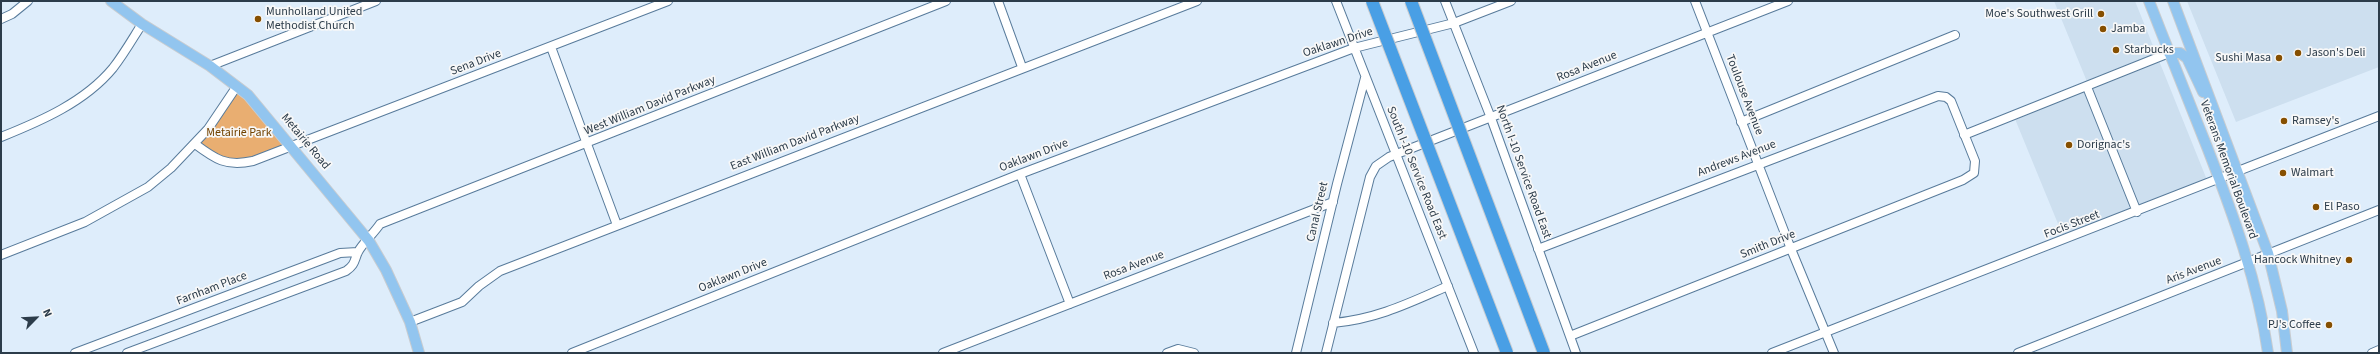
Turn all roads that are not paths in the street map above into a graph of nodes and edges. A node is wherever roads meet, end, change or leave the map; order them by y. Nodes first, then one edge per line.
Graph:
1 (28, 1) edge
2 (111, 1) edge
3 (376, 1) edge
4 (668, 1) edge
5 (946, 1) edge
6 (998, 1) edge
7 (1197, 1) edge
8 (1336, 1) edge
9 (1372, 1) edge
10 (1411, 1) edge
11 (1445, 1) edge
12 (1511, 1) edge
13 (1695, 1) edge
14 (1788, 1) edge
15 (2149, 1) edge
16 (2173, 1) edge
17 (1, 19) edge
18 (1454, 23) junction
19 (142, 24) junction
20 (1707, 32) junction
21 (1955, 35) dead end
22 (550, 47) junction
23 (1354, 48) junction
24 (2169, 53) junction
25 (210, 66) junction
26 (1022, 67) junction
27 (1365, 78) junction
28 (237, 86) junction
29 (2086, 87) junction
30 (2215, 112) junction
31 (2379, 116) edge
32 (1491, 118) junction
33 (1741, 122) junction
34 (1964, 135) junction
35 (1, 137) edge
36 (587, 143) junction
37 (194, 144) junction
38 (292, 146) junction
39 (1395, 154) junction
40 (1758, 164) junction
41 (2238, 172) junction
42 (1020, 174) junction
43 (2220, 180) junction
44 (1333, 202) junction
45 (2379, 210) edge
46 (2137, 212) junction
47 (617, 225) junction
48 (368, 241) junction
49 (1538, 249) junction
50 (1790, 249) junction
51 (358, 252) junction
52 (2268, 253) junction
53 (1, 255) edge
54 (2248, 262) junction
55 (1448, 286) junction
56 (1070, 304) junction
57 (410, 322) junction
58 (1333, 323) junction
59 (1826, 332) junction
60 (1570, 336) junction
61 (2379, 350) edge
62 (75, 353) edge
63 (127, 353) edge
64 (419, 353) edge
65 (572, 353) edge
66 (943, 353) edge
67 (1167, 353) edge
68 (1194, 353) edge
69 (1296, 353) edge
70 (1326, 353) edge
71 (1474, 353) edge
72 (1507, 353) edge
73 (1544, 353) edge
74 (1576, 353) edge
75 (1772, 353) edge
76 (1834, 353) edge
77 (2018, 353) edge
78 (2268, 353) edge
79 (2287, 353) edge
80 (2372, 353) edge

1 - 17 street
2 - 19 main road, Metairie Road
3 - 25 street
4 - 22 street, Sena Drive
5 - 36 street, West William David Parkway
6 - 26 street
7 - 26 street, East William David Parkway
8 - 23 street, South I-10 Service Road East
9 - 72 highway, bridge
10 - 73 highway, bridge
11 - 18 street, North I-10 Service Road East
12 - 18 street, Oaklawn Drive
13 - 20 street, Toulouse Avenue
14 - 20 street, Rosa Avenue
15 - 24 main road, Veterans Memorial Boulevard
16 - 30 main road, Veterans Memorial Boulevard
18 - 23 street, Oaklawn Drive
18 - 32 street, North I-10 Service Road East
19 - 25 main road, Metairie Road
19 - 35 street
20 - 32 street, Rosa Avenue
20 - 33 street, Toulouse Avenue
21 - 33 street
22 - 36 street
22 - 38 street, Sena Drive
23 - 27 street, South I-10 Service Road East
23 - 42 street, Oaklawn Drive
24 - 29 street
24 - 30 main road
24 - 43 main road, Veterans Memorial Boulevard
25 - 28 main road, Metairie Road
26 - 47 street, East William David Parkway
27 - 39 street, South I-10 Service Road East
27 - 44 street, Canal Street
28 - 37 street
28 - 38 main road, Metairie Road
29 - 34 street
29 - 46 street
30 - 41 main road, Veterans Memorial Boulevard
31 - 41 street, Focis Street
32 - 39 street, Rosa Avenue
32 - 49 street, North I-10 Service Road East
33 - 40 street, Toulouse Avenue
34 - 40 street, Andrews Avenue
34 - 50 street, Smith Drive
36 - 47 street
36 - 48 street, West William David Parkway
37 - 38 street, Sena Drive
37 - 53 street
38 - 48 main road, Metairie Road
39 - 55 street, South I-10 Service Road East
39 - 58 street
40 - 49 street, Andrews Avenue
40 - 50 street, Toulouse Avenue
41 - 43 street, Focis Street
41 - 52 main road, Veterans Memorial Boulevard
42 - 56 street
42 - 65 street, Oaklawn Drive
43 - 46 street, Focis Street
43 - 54 main road, Veterans Memorial Boulevard
44 - 56 street, Rosa Avenue
44 - 69 street, Canal Street
45 - 52 street, Aris Avenue
46 - 59 street, Focis Street
47 - 57 street, East William David Parkway
48 - 51 street
48 - 57 main road, Metairie Road
49 - 60 street, North I-10 Service Road East
50 - 59 street, Toulouse Avenue
50 - 60 street, Smith Drive
51 - 62 street, Farnham Place
51 - 63 street
52 - 54 street, Aris Avenue
52 - 79 main road, Veterans Memorial Boulevard
54 - 77 street, Aris Avenue
54 - 78 main road, Veterans Memorial Boulevard
55 - 58 street
55 - 71 street, South I-10 Service Road East
56 - 66 street, Rosa Avenue
57 - 64 main road, Metairie Road
58 - 70 street
59 - 75 street, Focis Street
59 - 76 street, Toulouse Avenue
60 - 74 street, North I-10 Service Road East
61 - 80 street
67 - 68 street

